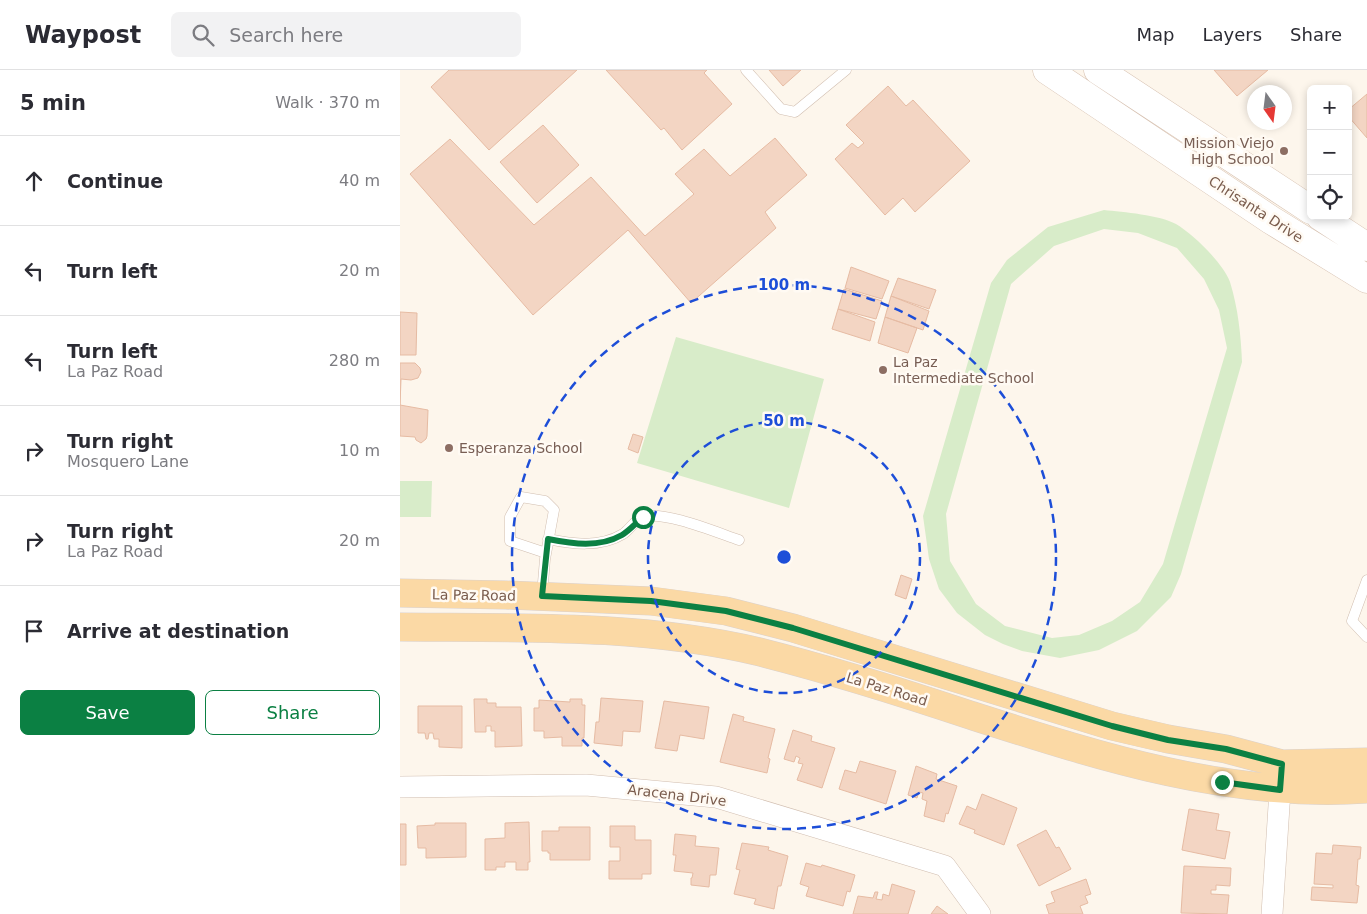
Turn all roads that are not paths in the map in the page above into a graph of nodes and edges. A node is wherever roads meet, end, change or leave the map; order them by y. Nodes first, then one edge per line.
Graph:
1 (746, 70) edge
2 (846, 70) edge
3 (1046, 70) edge
4 (1098, 70) edge
5 (1307, 207) edge
6 (1326, 220) edge
7 (1367, 247) edge
8 (1367, 279) edge
9 (548, 539) junction
10 (739, 540) dead end
11 (546, 553) junction
12 (1367, 580) edge
13 (400, 594) edge
14 (542, 596) junction
15 (400, 627) edge
16 (1367, 638) edge
17 (1367, 762) edge
18 (1281, 777) junction
19 (400, 787) edge
20 (1367, 789) edge
21 (980, 914) edge
22 (1272, 914) edge

1 - 2 lane
3 - 8 street, Chrisanta Drive
4 - 5 street, Chrisanta Drive
6 - 7 street, Chrisanta Drive
9 - 10 lane
9 - 11 lane
9 - 11 lane
11 - 14 lane
12 - 16 lane
13 - 14 main road, La Paz Road
14 - 18 main road, La Paz Road
15 - 18 main road, La Paz Road
17 - 18 main road, La Paz Road
18 - 20 main road, La Paz Road
18 - 22 street
19 - 21 street, Aracena Drive

